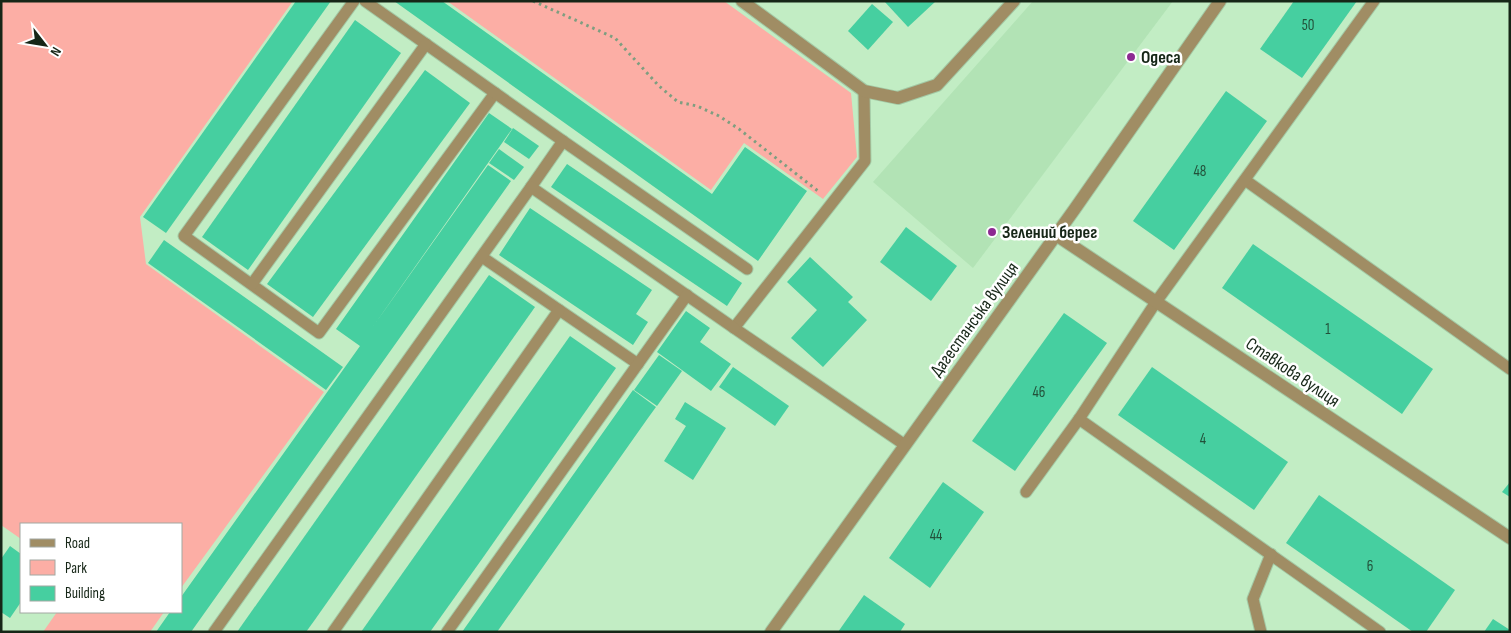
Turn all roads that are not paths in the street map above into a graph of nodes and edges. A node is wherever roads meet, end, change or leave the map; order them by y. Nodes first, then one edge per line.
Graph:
1 (354, 1) edge
2 (364, 1) edge
3 (742, 1) edge
4 (1014, 1) edge
5 (1220, 1) edge
6 (1374, 1) edge
7 (426, 44) junction
8 (864, 91) junction
9 (495, 93) junction
10 (563, 141) junction
11 (1245, 180) junction
12 (531, 187) junction
13 (1056, 235) junction
14 (482, 257) junction
15 (747, 269) dead end
16 (252, 284) junction
17 (688, 295) junction
18 (1156, 302) junction
19 (560, 310) junction
20 (734, 328) junction
21 (638, 364) junction
22 (1510, 369) edge
23 (1079, 419) junction
24 (905, 445) junction
25 (1026, 492) dead end
26 (1510, 538) edge
27 (1271, 554) junction
28 (214, 632) edge
29 (333, 632) edge
30 (447, 632) edge
31 (771, 632) edge
32 (1261, 632) edge
33 (1380, 632) edge

1 - 16 lane
2 - 7 lane
3 - 8 street
4 - 8 street
5 - 13 street, Дагестанська вулиця
6 - 11 lane
7 - 9 lane
7 - 16 lane
8 - 20 lane
9 - 10 lane
9 - 16 lane
10 - 12 lane
10 - 15 lane
11 - 18 lane
11 - 22 lane
12 - 14 lane
12 - 17 lane
13 - 18 street, Ставкова вулиця
13 - 24 street, Дагестанська вулиця
14 - 19 lane
14 - 28 lane
17 - 20 lane
17 - 21 lane
18 - 23 lane
18 - 26 street, Ставкова вулиця
19 - 21 lane
19 - 29 lane
20 - 24 lane
21 - 30 lane
23 - 25 lane
23 - 27 lane
24 - 31 street, Дагестанська вулиця
27 - 32 lane
27 - 33 lane

